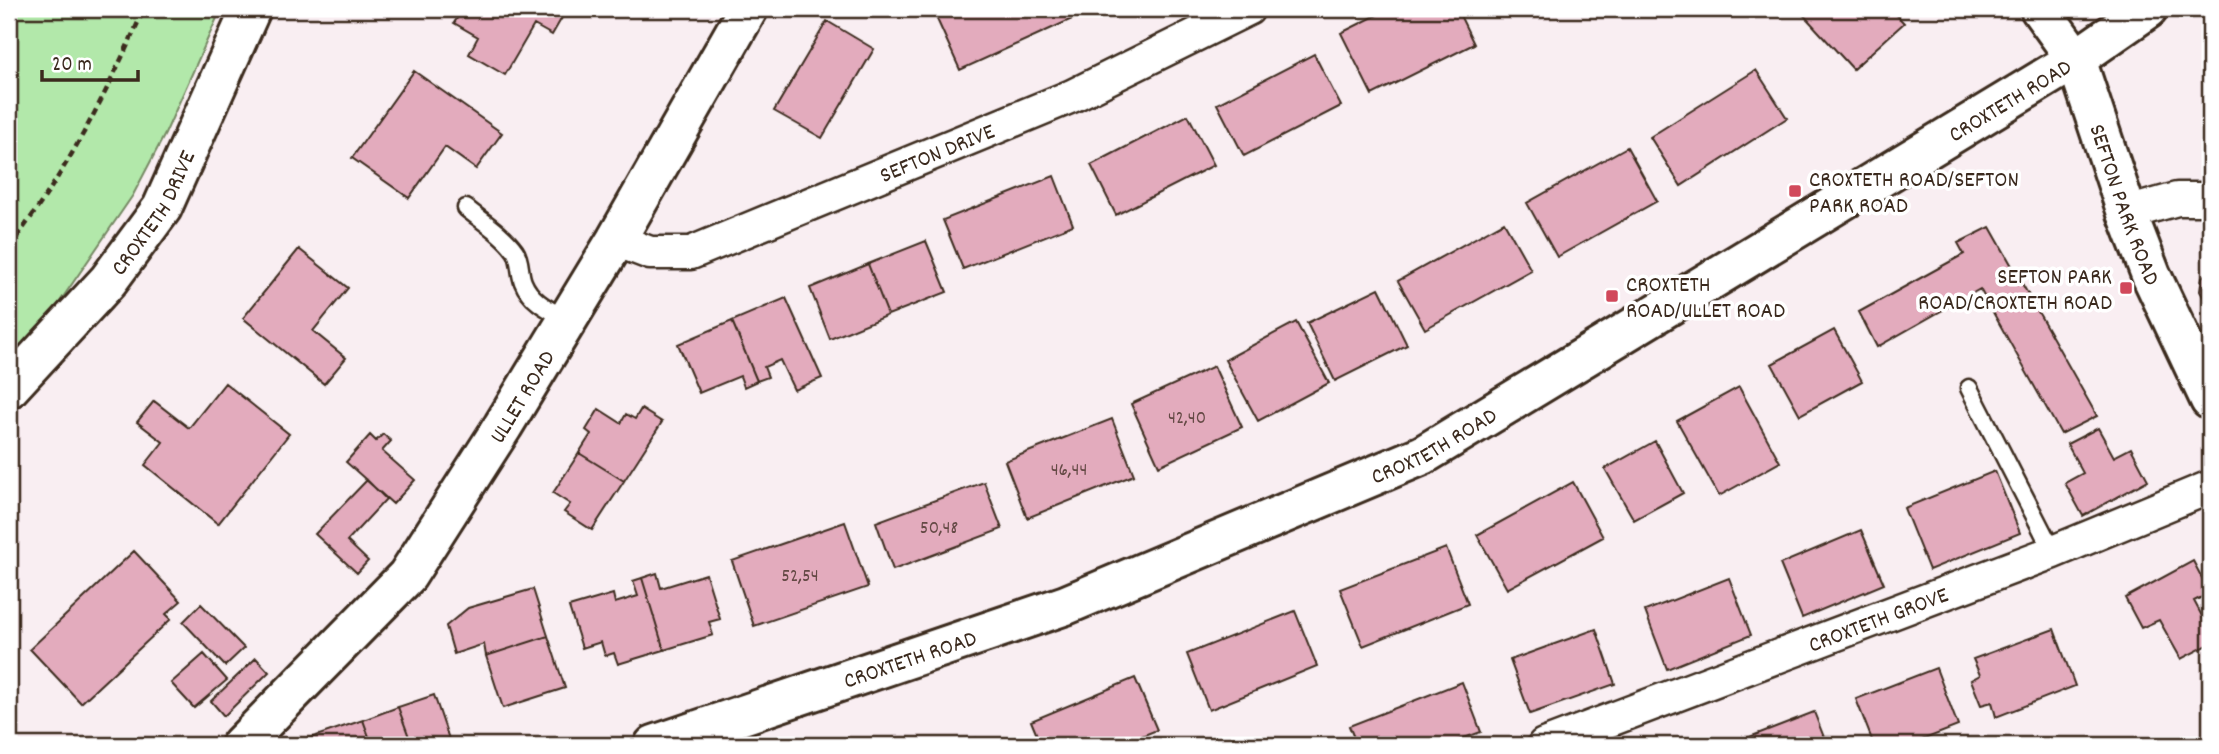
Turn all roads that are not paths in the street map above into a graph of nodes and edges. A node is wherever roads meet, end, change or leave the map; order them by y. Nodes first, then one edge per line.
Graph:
1 (251, 9) edge
2 (748, 9) edge
3 (1248, 9) edge
4 (2040, 9) edge
5 (2148, 9) edge
6 (2076, 59) junction
7 (2210, 199) edge
8 (466, 208) dead end
9 (2127, 212) junction
10 (616, 240) junction
11 (568, 320) junction
12 (9, 388) edge
13 (1969, 388) dead end
14 (2210, 400) edge
15 (2210, 487) edge
16 (2053, 552) junction
17 (241, 745) edge
18 (654, 745) edge
19 (1544, 745) edge

1 - 12 main road, CROXTETH DRIVE
2 - 10 main road, ULLET ROAD
3 - 10 street, SEFTON DRIVE
4 - 6 main road, SEFTON PARK ROAD
5 - 6 main road, CROXTETH ROAD
6 - 9 main road, SEFTON PARK ROAD
6 - 18 main road, CROXTETH ROAD
7 - 9 street
8 - 11 lane
9 - 14 main road, SEFTON PARK ROAD
10 - 11 main road, ULLET ROAD
11 - 17 main road, ULLET ROAD
13 - 16 lane
15 - 16 street, CROXTETH GROVE
16 - 19 street, CROXTETH GROVE

